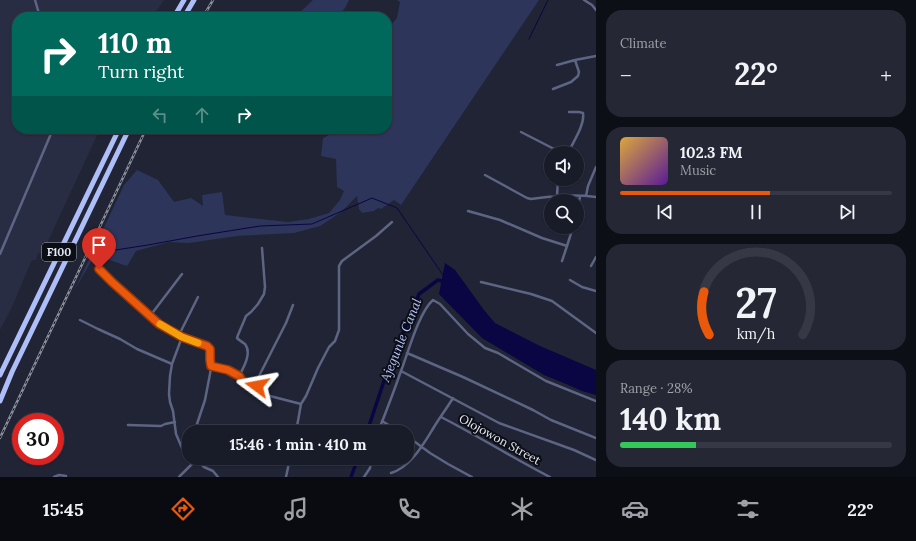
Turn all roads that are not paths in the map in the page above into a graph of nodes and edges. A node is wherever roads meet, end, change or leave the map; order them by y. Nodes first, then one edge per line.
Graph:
1 (35, 0) edge
2 (184, 0) edge
3 (194, 0) edge
4 (584, 0) edge
5 (596, 10) edge
6 (39, 12) edge
7 (177, 12) edge
8 (187, 12) edge
9 (596, 56) edge
10 (575, 60) junction
11 (557, 65) dead end
12 (553, 89) dead end
13 (570, 112) dead end
14 (521, 132) dead end
15 (51, 134) edge
16 (117, 134) edge
17 (127, 134) edge
18 (548, 146) edge
19 (571, 146) edge
20 (596, 166) edge
21 (485, 175) dead end
22 (586, 196) joint
23 (544, 197) edge
24 (596, 197) edge
25 (468, 211) dead end
26 (392, 222) dead end
27 (571, 234) edge
28 (567, 246) junction
29 (262, 248) dead end
30 (1, 250) edge
31 (0, 254) edge
32 (596, 257) edge
33 (562, 261) dead end
34 (591, 266) dead end
35 (99, 269) dead end
36 (182, 274) dead end
37 (570, 280) dead end
38 (481, 282) dead end
39 (596, 291) edge
40 (198, 297) dead end
41 (293, 304) dead end
42 (150, 316) junction
43 (80, 320) dead end
44 (596, 333) edge
45 (179, 335) junction
46 (182, 337) junction
47 (407, 353) junction
48 (172, 364) junction
49 (211, 366) junction
50 (401, 371) junction
51 (0, 375) edge
52 (239, 376) junction
53 (257, 391) junction
54 (453, 398) junction
55 (0, 401) edge
56 (596, 401) edge
57 (301, 404) junction
58 (441, 417) junction
59 (382, 421) junction
60 (175, 422) junction
61 (128, 425) dead end
62 (197, 425) edge
63 (297, 425) edge
64 (381, 425) edge
65 (389, 425) edge
66 (596, 438) edge
67 (414, 441) edge
68 (182, 446) edge
69 (422, 447) junction
70 (596, 460) edge
71 (190, 465) edge
72 (202, 465) edge
73 (289, 465) edge
74 (371, 465) edge
75 (391, 472) dead end
76 (66, 476) edge
77 (54, 477) edge
78 (179, 477) edge
79 (218, 477) edge
80 (286, 477) edge
81 (364, 477) edge
82 (472, 477) edge
83 (550, 477) edge

1 - 6 street
2 - 7 highway
3 - 8 highway
4 - 5 street
9 - 10 street
10 - 11 street
10 - 12 street
13 - 19 street
14 - 18 street
15 - 30 street
16 - 51 highway, F100
17 - 55 highway, F100
20 - 22 street
21 - 23 street
22 - 24 street
25 - 28 street
26 - 57 street
27 - 28 street
28 - 33 street
29 - 52 street
30 - 31 street
32 - 34 street
35 - 42 street
36 - 42 street
37 - 39 street
38 - 44 street
40 - 45 street
41 - 53 street
42 - 45 street
43 - 48 street
45 - 46 street
46 - 48 street
46 - 49 street
47 - 50 street
47 - 56 street
47 - 66 street
48 - 60 street
49 - 52 street
49 - 62 street
50 - 54 street
50 - 59 street
52 - 53 street
53 - 57 street
54 - 58 street
54 - 70 street
57 - 63 street
58 - 69 street
58 - 83 street, Olojowon Street
59 - 64 street
59 - 65 street
60 - 61 street
60 - 68 street
67 - 69 street
69 - 75 street
69 - 82 street
71 - 78 street
72 - 79 street
73 - 80 street
74 - 81 street
76 - 77 street

